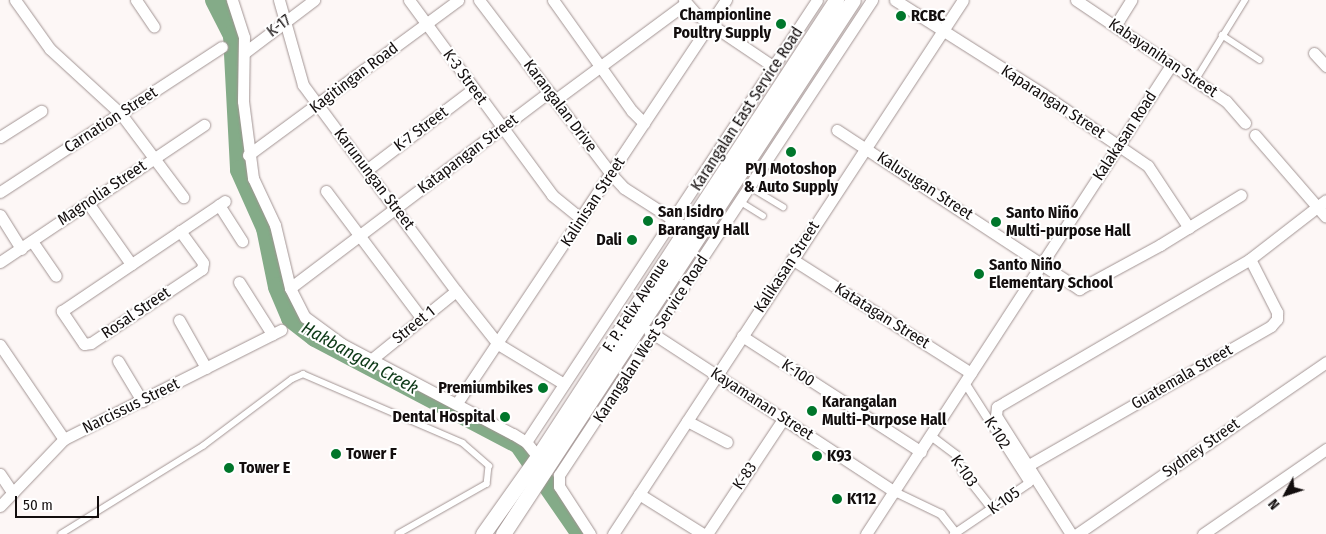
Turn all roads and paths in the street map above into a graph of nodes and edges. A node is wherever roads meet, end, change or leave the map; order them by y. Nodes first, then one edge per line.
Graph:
1 (15, 0) edge
2 (136, 0) edge
3 (279, 0) edge
4 (314, 0) edge
5 (409, 0) edge
6 (458, 0) edge
7 (480, 0) edge
8 (553, 0) edge
9 (726, 0) edge
10 (817, 0) edge
11 (836, 0) edge
12 (853, 0) edge
13 (872, 0) edge
14 (895, 0) edge
15 (963, 0) edge
16 (1076, 0) edge
17 (1132, 0) edge
18 (1245, 0) edge
19 (234, 1) edge
20 (685, 1) edge
21 (285, 21) junction
22 (427, 24) junction
23 (711, 25) junction
24 (1115, 26) junction
25 (154, 27) dead end
26 (943, 30) junction
27 (1222, 35) junction
28 (222, 47) dead end
29 (244, 53) junction
30 (1314, 53) dead end
31 (1260, 60) dead end
32 (1171, 65) junction
33 (600, 66) junction
34 (1326, 66) edge
35 (774, 67) junction
36 (1195, 81) junction
37 (474, 89) junction
38 (552, 96) junction
39 (318, 105) junction
40 (41, 111) dead end
41 (121, 114) junction
42 (644, 123) junction
43 (1245, 123) dead end
44 (204, 125) dead end
45 (502, 129) junction
46 (837, 130) dead end
47 (1, 133) edge
48 (1255, 135) dead end
49 (1119, 145) junction
50 (864, 146) junction
51 (248, 155) junction
52 (155, 157) junction
53 (368, 169) junction
54 (611, 174) junction
55 (750, 187) junction
56 (326, 190) dead end
57 (0, 192) edge
58 (1241, 195) dead end
59 (183, 197) dead end
60 (741, 202) junction
61 (88, 203) junction
62 (1322, 203) edge
63 (783, 207) dead end
64 (396, 208) junction
65 (0, 215) edge
66 (763, 216) dead end
67 (1326, 217) edge
68 (582, 219) junction
69 (673, 220) junction
70 (1189, 228) junction
71 (180, 231) junction
72 (692, 232) junction
73 (358, 237) junction
74 (32, 241) junction
75 (242, 241) dead end
76 (21, 249) junction
77 (792, 259) junction
78 (1250, 259) junction
79 (0, 262) edge
80 (1043, 263) junction
81 (131, 264) junction
82 (56, 276) dead end
83 (239, 282) dead end
84 (290, 288) junction
85 (456, 291) junction
86 (422, 319) junction
87 (179, 320) dead end
88 (634, 321) junction
89 (654, 335) junction
90 (742, 336) junction
91 (498, 344) junction
92 (0, 345) edge
93 (372, 359) junction
94 (118, 361) dead end
95 (1326, 362) edge
96 (206, 368) junction
97 (717, 375) junction
98 (968, 378) junction
99 (564, 384) junction
100 (142, 401) junction
101 (458, 404) junction
102 (783, 419) junction
103 (687, 421) junction
104 (932, 436) junction
105 (64, 439) junction
106 (526, 442) junction
107 (727, 442) dead end
108 (1326, 449) edge
109 (921, 452) junction
110 (545, 465) junction
111 (1027, 466) junction
112 (0, 474) edge
113 (1029, 483) joint
114 (895, 492) junction
115 (13, 493) junction
116 (639, 494) junction
117 (503, 504) junction
118 (0, 506) edge
119 (993, 510) junction
120 (517, 514) junction
121 (61, 534) edge
122 (399, 534) edge
123 (483, 534) edge
124 (504, 534) edge
125 (590, 534) edge
126 (613, 534) edge
127 (705, 534) edge
128 (866, 534) edge
129 (955, 534) edge
130 (1072, 534) edge
131 (1077, 534) edge
132 (1203, 534) edge

1 - 41 street
2 - 25 street
3 - 21 street, Karunungan Street
4 - 21 street, K-17
5 - 22 street, K-3 Street
6 - 22 street, Kagitingan Road
7 - 38 street, Karangalan Drive
8 - 33 street
9 - 23 street, Kalinisan Street
10 - 35 street, Karangalan East Service Road
11 - 72 main road, F. P. Felix Avenue
12 - 72 main road, F. P. Felix Avenue
13 - 55 street, Karangalan West Service Road
14 - 26 street, Kaparangan Street
15 - 26 street, Kalikasan Street
16 - 24 street, Kabayanihan Street
17 - 24 street
18 - 27 lane
19 - 29 street
20 - 23 street
20 - 33 street, Katapangan Street
21 - 29 street, K-17
21 - 39 street, Karunungan Street
22 - 37 street, K-3 Street
22 - 39 street, Kagitingan Road
23 - 35 street
23 - 42 street, Kalinisan Street
24 - 32 street, Kabayanihan Street
26 - 49 street, Kaparangan Street
26 - 50 street, Kalikasan Street
27 - 31 lane
27 - 36 lane
28 - 41 street, Carnation Street
29 - 51 street
30 - 34 street
32 - 36 street, Kabayanihan Street
32 - 49 street, Kalakasan Road
33 - 38 street, Katapangan Street
33 - 42 street
35 - 69 street, Karangalan East Service Road
36 - 43 street, Kabayanihan Street
37 - 45 street, K-3 Street
37 - 53 street, K-7 Street
38 - 45 street, Katapangan Street
38 - 54 street, Karangalan Drive
39 - 51 street, Kagitingan Road
39 - 53 street, Karunungan Street
40 - 47 street
41 - 52 street
41 - 57 street, Carnation Street
42 - 54 street, Kalinisan Street
44 - 52 street, Magnolia Street
45 - 64 street, Katapangan Street
45 - 68 street, K-3 Street
46 - 50 street, Kalusugan Street
48 - 62 street
49 - 70 street, Kaparangan Street
49 - 80 street, Kalakasan Road
50 - 77 street, Kalikasan Street
50 - 80 street, Kalusugan Street
51 - 84 street
52 - 59 street
52 - 61 street, Magnolia Street
53 - 64 street, Karunungan Street
54 - 68 street, Kalinisan Street
54 - 69 street, Karangalan Drive
55 - 60 street, Karangalan West Service Road
55 - 63 lane
56 - 73 street
58 - 70 street, Kalusugan Street
60 - 66 lane
60 - 89 street, Karangalan West Service Road
61 - 74 street, Magnolia Street
61 - 81 street
62 - 67 street
62 - 78 street
64 - 73 street, Katapangan Street
64 - 85 street, Karunungan Street
65 - 76 street
68 - 91 street, Kalinisan Street
69 - 72 street, Karangalan Drive
69 - 99 street, Karangalan East Service Road
70 - 80 street, Kalusugan Street
71 - 75 street, Rosal Street
71 - 81 street, Rosal Street
71 - 81 street, Rosal Street
72 - 88 main road, F. P. Felix Avenue
73 - 84 street, Katapangan Street
73 - 86 street
74 - 76 street, Magnolia Street
74 - 82 street
76 - 79 street, Magnolia Street
77 - 90 street, Kalikasan Street
77 - 98 street, Katatagan Street
78 - 111 street, Guatemala Street
78 - 111 street
80 - 98 street, Kalakasan Road
83 - 96 street, Narcissus Street
84 - 93 street
85 - 86 street, Street 1
85 - 91 street, Karunungan Street
86 - 93 street, Street 1
87 - 96 street, Rosal Street
88 - 89 street, Kayamanan Street
88 - 110 main road, F. P. Felix Avenue
89 - 97 street, Kayamanan Street
89 - 110 street, Karangalan West Service Road
90 - 97 street, Kalikasan Street
90 - 109 street, K-100
91 - 99 street
91 - 101 street, Kalinisan Street
92 - 105 street
93 - 101 street
94 - 100 street
95 - 131 street, Sydney Street
96 - 100 street, Narcissus Street
97 - 102 street, Kayamanan Street
97 - 103 street, Kalikasan Street
98 - 104 street, Kalakasan Road
98 - 113 street, K-102
99 - 106 street, Karangalan East Service Road
100 - 105 street, Narcissus Street
101 - 106 street
102 - 114 street, Kayamanan Street
102 - 127 street, K-83
103 - 107 street
103 - 116 street, Kalikasan Street
104 - 109 street, Kalakasan Road
104 - 119 street, K-103
105 - 115 street, Narcissus Street
106 - 110 street
108 - 132 street
109 - 114 street, Kalakasan Road
110 - 117 main road, F. P. Felix Avenue
110 - 120 main road, F. P. Felix Avenue
110 - 125 street
111 - 130 street
112 - 115 street
113 - 119 street, K-105
114 - 128 street, Kalakasan Road
114 - 129 street
115 - 118 street, Narcissus Street
116 - 126 street, Kalikasan Street
116 - 127 street
117 - 120 main road
117 - 123 main road, F. P. Felix Avenue
119 - 129 street, K-105
120 - 124 main road, F. P. Felix Avenue
121 - 122 lane

